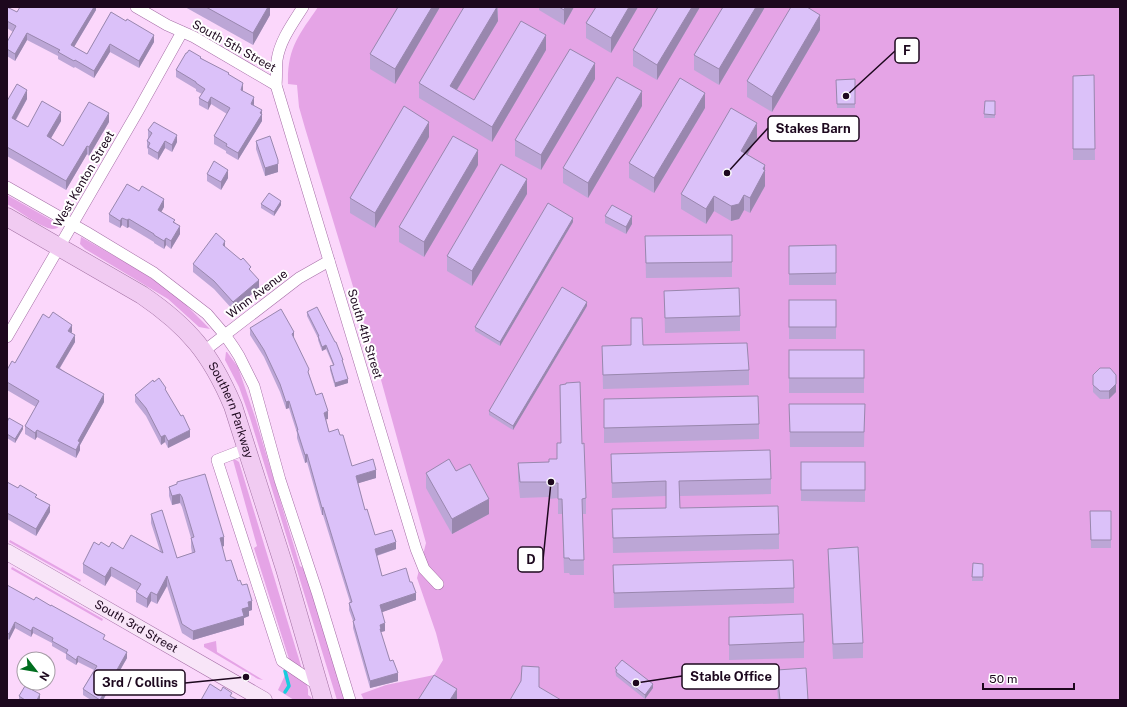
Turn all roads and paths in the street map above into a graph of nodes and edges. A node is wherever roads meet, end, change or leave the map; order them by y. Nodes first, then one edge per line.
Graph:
1 (136, 7) edge
2 (303, 7) edge
3 (182, 32) junction
4 (276, 85) junction
5 (7, 187) edge
6 (7, 217) edge
7 (72, 224) junction
8 (59, 248) junction
9 (328, 261) junction
10 (225, 334) junction
11 (7, 337) edge
12 (204, 351) junction
13 (248, 448) junction
14 (7, 552) edge
15 (438, 584) dead end
16 (321, 693) edge
17 (264, 700) edge
18 (350, 700) edge

1 - 3 street, South 5th Street
2 - 4 street, South 4th Street
3 - 4 street, South 5th Street
3 - 7 street, West Kenton Street
4 - 9 street, South 4th Street
5 - 7 street
6 - 8 main road, Southern Parkway
7 - 8 street, West Kenton Street
7 - 10 street
8 - 11 street, West Kenton Street
8 - 12 main road, Southern Parkway
9 - 10 street, Winn Avenue
9 - 15 street, South 4th Street
10 - 12 street, Winn Avenue
10 - 18 street
12 - 13 main road, Southern Parkway
13 - 16 main road, Southern Parkway
13 - 16 street
14 - 17 main road, South 3rd Street

